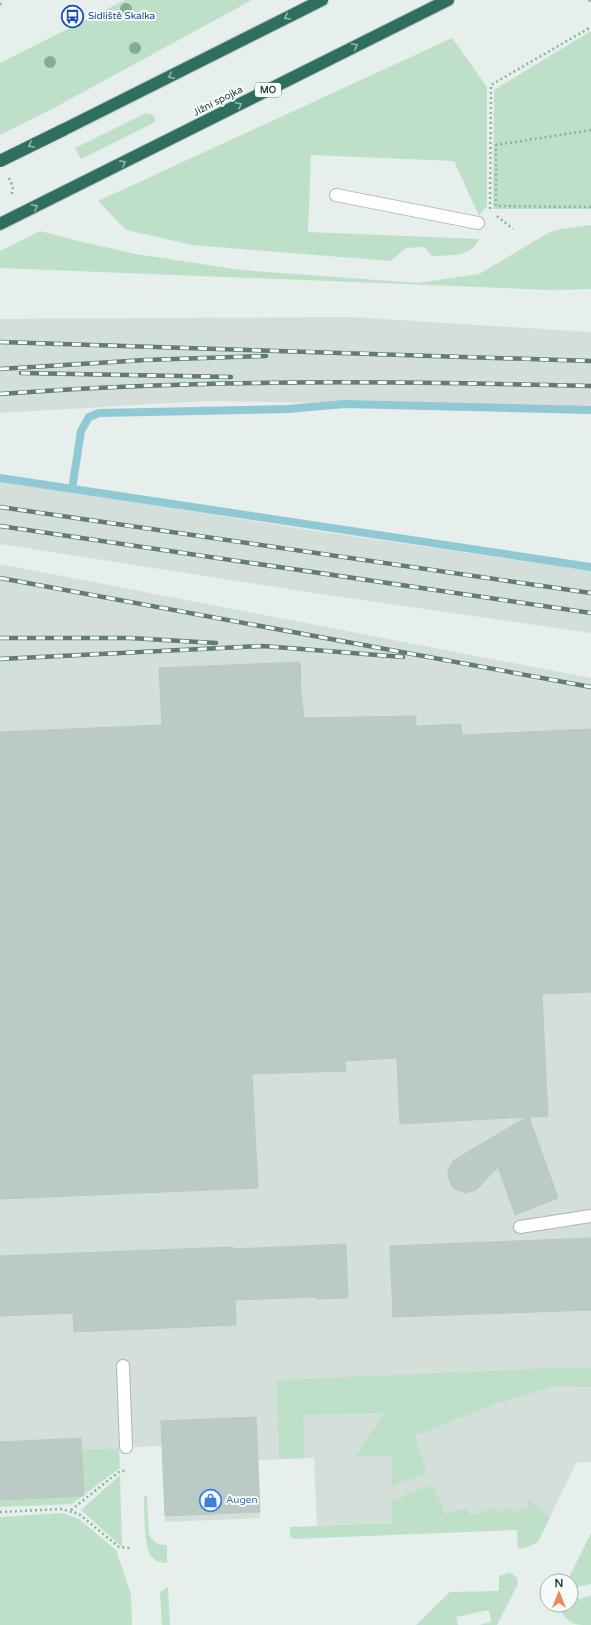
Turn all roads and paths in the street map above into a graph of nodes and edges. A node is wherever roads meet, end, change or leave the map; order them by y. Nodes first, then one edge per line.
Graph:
1 (322, 0) edge
2 (448, 0) edge
3 (589, 0) edge
4 (0, 3) edge
5 (591, 3) edge
6 (2, 8) dead end
7 (591, 27) edge
8 (591, 130) edge
9 (0, 161) edge
10 (336, 195) dead end
11 (591, 207) edge
12 (490, 211) dead end
13 (496, 215) dead end
14 (478, 223) dead end
15 (0, 224) edge
16 (513, 229) dead end
17 (591, 1216) edge
18 (520, 1226) dead end
19 (123, 1366) dead end
20 (126, 1447) dead end
21 (127, 1471) dead end
22 (70, 1510) junction
23 (0, 1512) edge
24 (131, 1548) dead end

1 -> 9 highway, bridge
15 -> 2 highway, Jižní spojka / MO
3 - 5 path
4 - 6 path
7 - 12 path
8 - 11 path
10 - 14 lane
13 - 16 path
17 - 18 lane
19 - 20 lane
21 - 22 path
22 - 23 path
22 - 24 path

